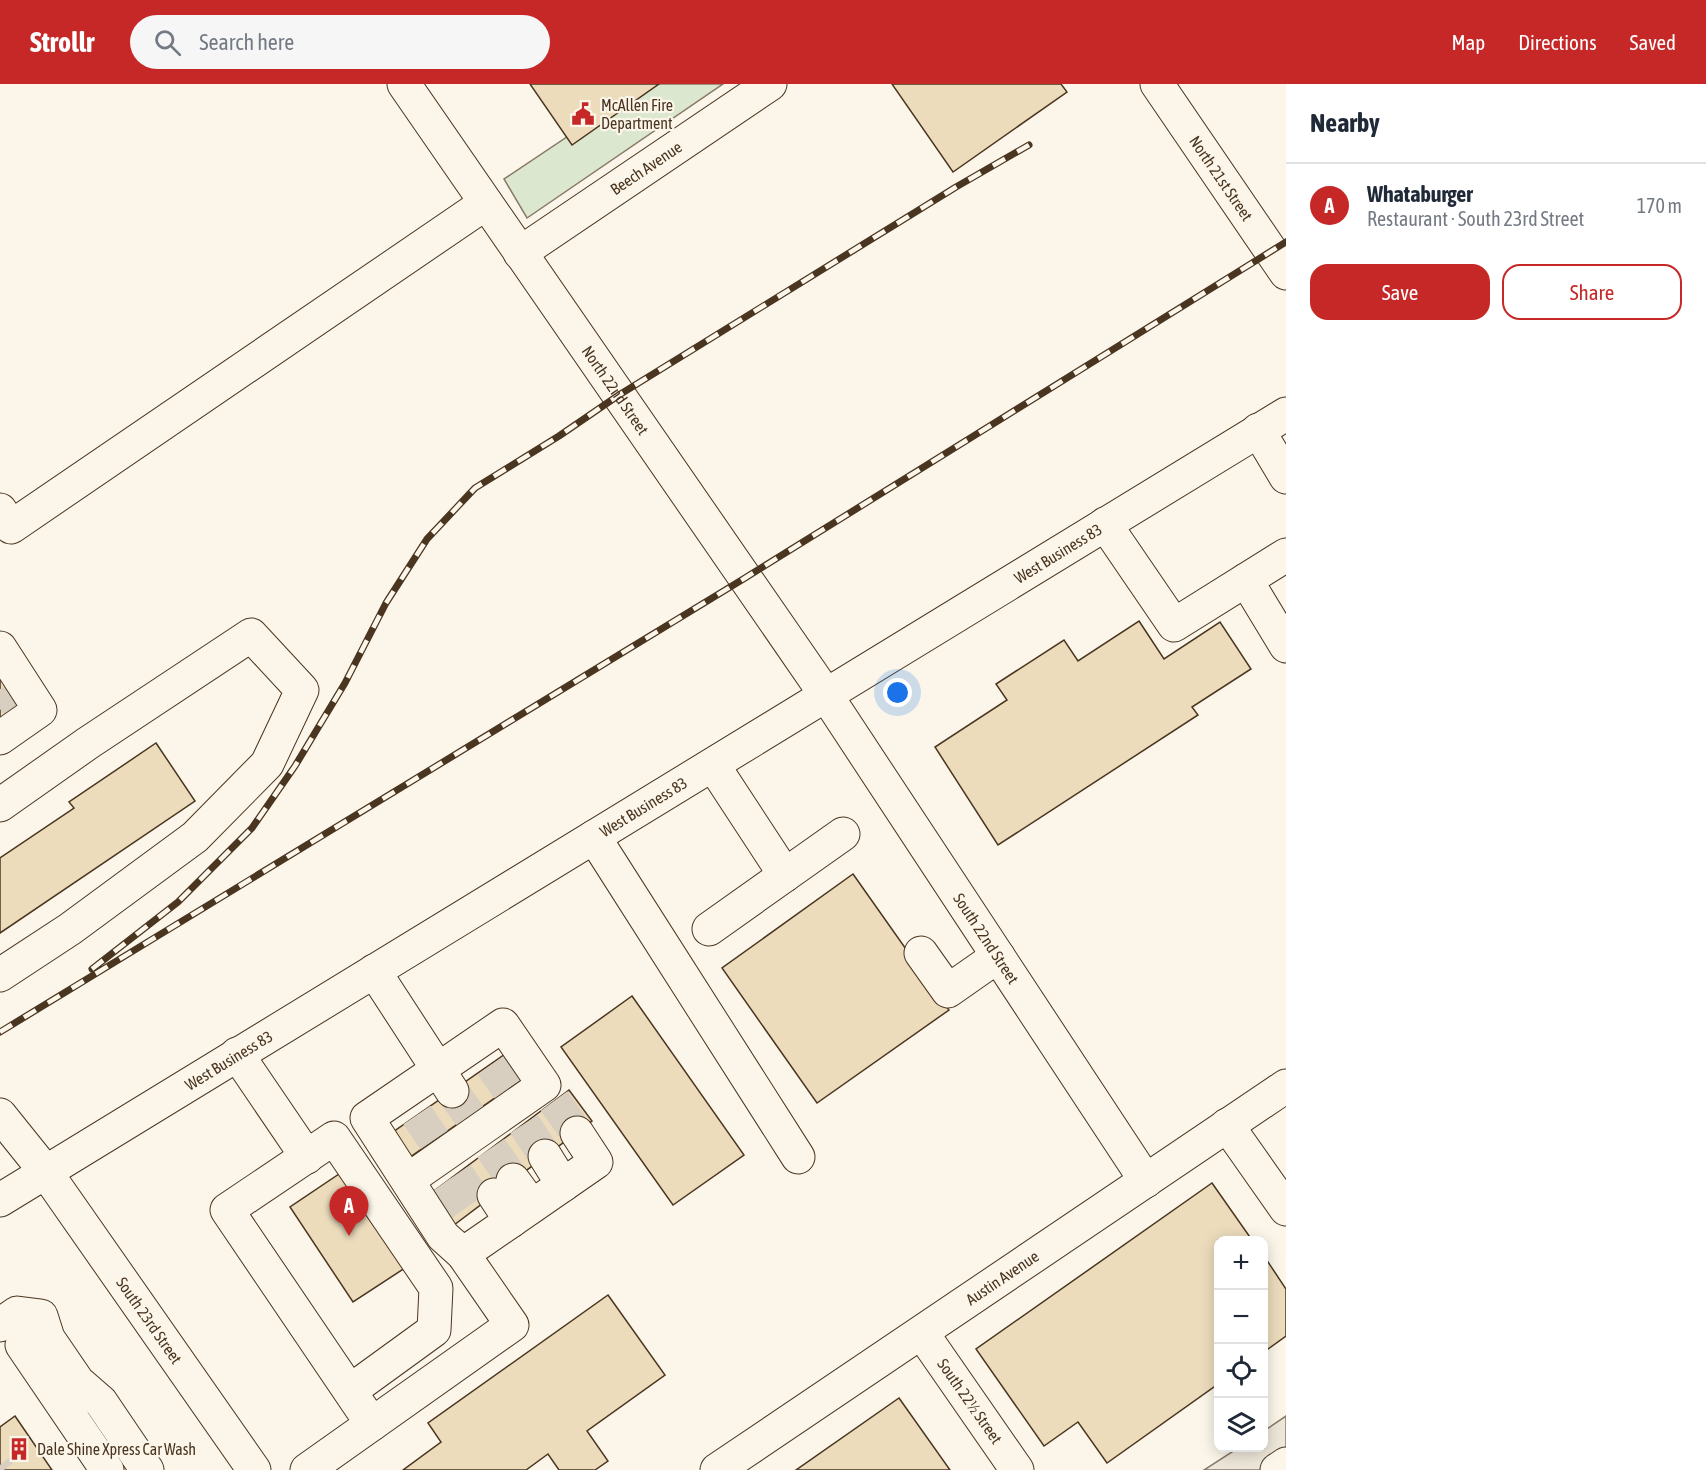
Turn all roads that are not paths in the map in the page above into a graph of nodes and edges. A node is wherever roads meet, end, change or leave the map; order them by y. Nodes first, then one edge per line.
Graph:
1 (404, 84) edge
2 (770, 84) edge
3 (1157, 84) edge
4 (486, 203) junction
5 (520, 253) junction
6 (1286, 273) edge
7 (1286, 414) edge
8 (1258, 430) junction
9 (1286, 477) edge
10 (0, 510) edge
11 (1105, 524) junction
12 (1286, 555) edge
13 (1246, 580) junction
14 (1286, 646) edge
15 (9, 673) edge
16 (826, 695) junction
17 (0, 738) edge
18 (713, 765) junction
19 (0, 805) edge
20 (843, 834) dead end
21 (594, 837) junction
22 (785, 875) junction
23 (710, 929) dead end
24 (921, 953) dead end
25 (998, 956) junction
26 (374, 971) junction
27 (0, 975) edge
28 (237, 1054) junction
29 (1286, 1086) edge
30 (0, 1115) edge
31 (1227, 1125) junction
32 (445, 1138) junction
33 (561, 1144) tunnel mouth
34 (798, 1156) dead end
35 (307, 1157) junction
36 (45, 1171) junction
37 (1146, 1181) junction
38 (0, 1200) edge
39 (1286, 1209) edge
40 (491, 1217) junction
41 (922, 1333) junction
42 (11, 1335) edge
43 (350, 1391) junction
44 (372, 1424) junction
45 (1286, 1464) edge
46 (107, 1470) edge
47 (147, 1470) edge
48 (254, 1470) edge
49 (307, 1470) edge
50 (717, 1470) edge
51 (1017, 1470) edge
52 (1276, 1470) edge

1 - 4 street, North 22nd Street
2 - 5 street, Beech Avenue
3 - 6 street, North 21st Street
4 - 5 street, North 22nd Street
4 - 10 street
5 - 16 street, North 22nd Street
7 - 8 street, West Business 83
8 - 9 street
8 - 11 street, West Business 83
11 - 13 street
11 - 16 street, West Business 83
12 - 13 street
13 - 14 street
15 - 17 street
16 - 18 street, West Business 83
16 - 25 street, South 22nd Street
18 - 21 street, West Business 83
18 - 22 street
19 - 27 street
20 - 22 street
21 - 26 street, West Business 83
21 - 34 street
22 - 23 street
24 - 25 street
25 - 37 street, South 22nd Street
26 - 28 street, West Business 83
26 - 32 street
28 - 35 street
28 - 36 street, West Business 83
29 - 31 street, Austin Avenue
30 - 36 street, South 23rd Street
31 - 37 street, Austin Avenue
31 - 39 street
32 - 32 street
32 - 40 street
33 - 40 street
35 - 43 street
35 - 43 street
36 - 38 street, West Business 83
36 - 48 street, South 23rd Street
37 - 41 street, Austin Avenue
40 - 44 street
41 - 50 street, Austin Avenue
41 - 51 street, South 22½ Street
42 - 46 street
42 - 47 street
43 - 44 street
44 - 49 street
45 - 52 street

